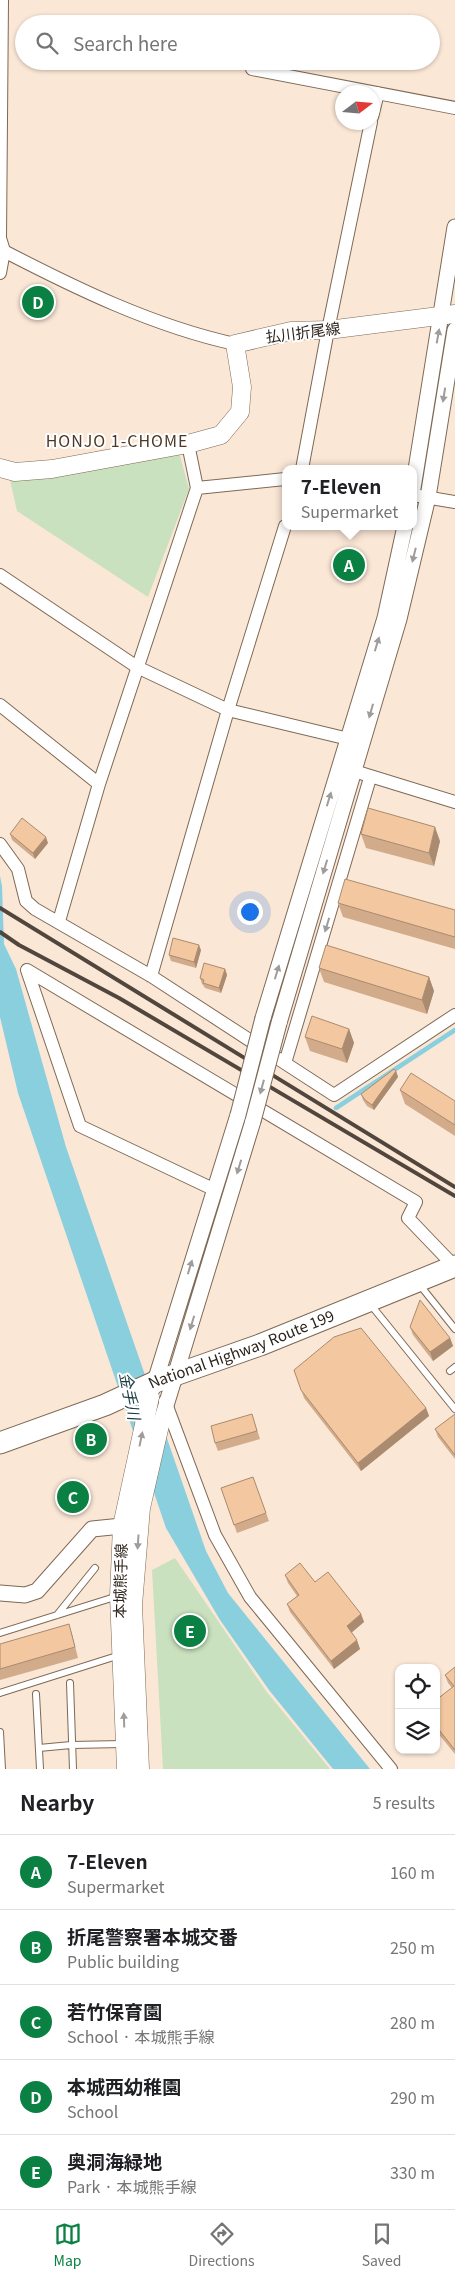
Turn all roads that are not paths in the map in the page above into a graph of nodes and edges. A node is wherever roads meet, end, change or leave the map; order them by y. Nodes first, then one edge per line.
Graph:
1 (2, 0) edge
2 (252, 70) dead end
3 (335, 85) edge
4 (380, 93) edge
5 (455, 108) edge
6 (369, 130) edge
7 (455, 227) edge
8 (2, 250) edge
9 (0, 273) edge
10 (448, 315) edge
11 (328, 330) junction
12 (455, 330) edge
13 (235, 344) junction
14 (188, 444) junction
15 (303, 465) edge
16 (0, 468) edge
17 (417, 468) edge
18 (282, 479) edge
19 (197, 488) junction
20 (420, 496) edge
21 (455, 502) edge
22 (417, 513) edge
23 (284, 530) edge
24 (404, 530) edge
25 (414, 530) edge
26 (0, 575) edge
27 (137, 667) junction
28 (0, 705) edge
29 (228, 710) junction
30 (347, 740) junction
31 (362, 742) junction
32 (354, 771) junction
33 (370, 778) junction
34 (99, 784) junction
35 (455, 802) edge
36 (0, 844) edge
37 (59, 921) junction
38 (151, 976) junction
39 (455, 1015) edge
40 (286, 1064) junction
41 (214, 1189) junction
42 (455, 1266) edge
43 (417, 1281) junction
44 (367, 1300) junction
45 (455, 1329) edge
46 (176, 1375) junction
47 (157, 1394) junction
48 (455, 1409) edge
49 (160, 1425) joint
50 (0, 1443) edge
51 (122, 1526) junction
52 (95, 1568) dead end
53 (0, 1593) edge
54 (126, 1597) junction
55 (56, 1617) junction
56 (0, 1633) edge
57 (129, 1656) junction
58 (70, 1683) dead end
59 (0, 1693) edge
60 (36, 1694) dead end
61 (0, 1732) edge
62 (132, 1744) junction
63 (72, 1745) junction
64 (38, 1748) junction
65 (2, 1769) edge
66 (40, 1769) edge
67 (73, 1769) edge
68 (126, 1769) edge
69 (140, 1769) edge
70 (391, 1769) edge

1 - 8 street
2 - 3 street
4 - 5 street
6 - 11 street
7 - 10 street
8 - 9 street
8 - 13 street
10 - 11 main road, 払川折尾線
17 -> 10 street
11 - 13 main road, 払川折尾線
11 - 15 street
12 -> 20 street
13 - 14 main road
14 - 16 main road
14 - 19 street
18 - 19 street
19 - 27 street
20 - 21 street
20 -> 22 street
23 - 29 street
30 -> 24 street
25 -> 31 street
26 - 27 street
27 - 29 street
27 - 34 street
28 - 34 street
29 - 30 street
29 - 38 street
30 - 31 street
41 -> 30 street, bridge
31 - 32 street
32 - 33 street
32 -> 46 street, bridge
33 - 35 street
33 -> 40 street
34 - 37 street
36 - 37 street
37 - 38 street
38 - 40 street
39 - 40 street
41 - 42 street
47 -> 41 street
42 - 43 highway, National Highway Route 199
43 - 44 highway, National Highway Route 199
43 - 45 lane
44 - 46 highway, National Highway Route 199
44 - 48 lane
46 - 47 highway, National Highway Route 199
47 - 49 street
47 - 50 highway, National Highway Route 199
51 -> 47 main road, 本城熊手線
47 - 70 street
49 -> 54 main road, 本城熊手線
51 - 53 street
51 - 54 main road, 本城熊手線
52 - 55 lane
54 - 55 lane
54 - 57 main road, 本城熊手線
55 - 56 lane
57 - 59 lane
57 - 62 main road, 本城熊手線
58 - 63 lane
60 - 64 lane
61 - 65 lane
62 - 63 lane
62 - 68 main road, 本城熊手線
62 - 69 main road, 本城熊手線
63 - 64 lane
63 - 67 lane
64 - 66 lane

